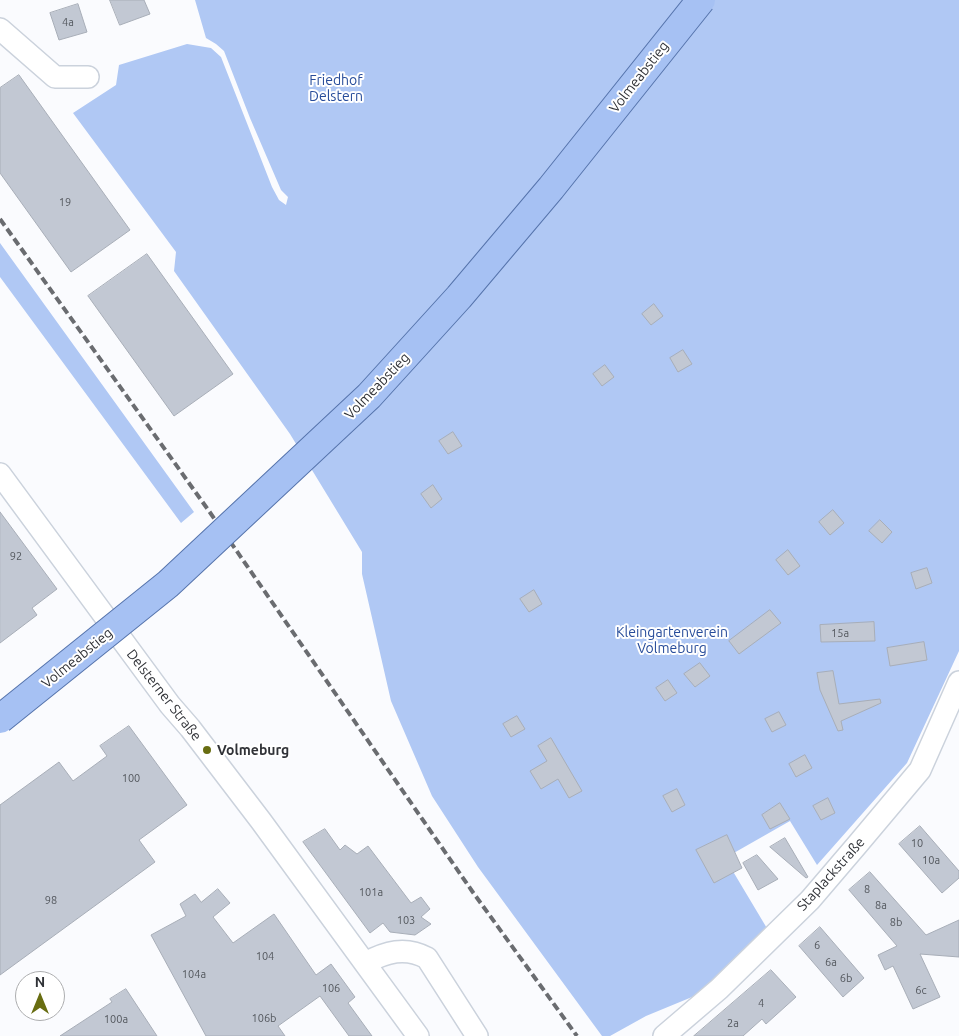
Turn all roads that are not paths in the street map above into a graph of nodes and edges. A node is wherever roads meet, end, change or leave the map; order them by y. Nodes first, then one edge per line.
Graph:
1 (701, 0) edge
2 (0, 29) edge
3 (88, 77) dead end
4 (1, 478) edge
5 (959, 682) edge
6 (0, 719) edge
7 (365, 963) junction
8 (418, 1036) edge
9 (477, 1036) edge
10 (664, 1036) edge

1 - 6 main road, Volmeabstieg, bridge
2 - 3 street
4 - 7 street, Delsterner Straße
5 - 10 street, Staplackstraße
7 - 8 street, Delsterner Straße
7 - 9 street

